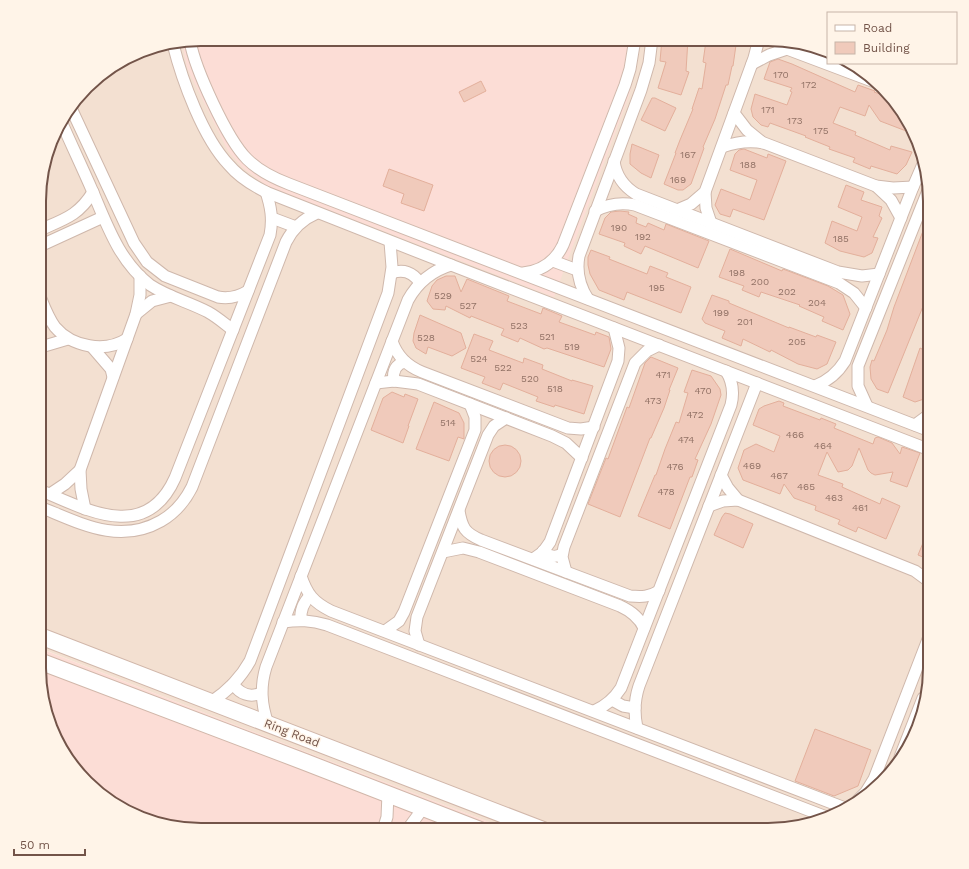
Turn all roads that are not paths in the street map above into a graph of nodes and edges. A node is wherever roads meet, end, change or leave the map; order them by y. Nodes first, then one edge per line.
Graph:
1 (191, 46) edge
2 (634, 46) edge
3 (651, 46) edge
4 (756, 46) edge
5 (783, 47) edge
6 (174, 48) edge
7 (787, 49) junction
8 (827, 62) edge
9 (752, 64) junction
10 (841, 66) edge
11 (855, 73) edge
12 (73, 113) edge
13 (734, 113) junction
14 (78, 123) junction
15 (67, 124) edge
16 (64, 129) edge
17 (764, 143) junction
18 (722, 147) junction
19 (614, 161) junction
20 (920, 171) edge
21 (876, 186) junction
22 (913, 187) junction
23 (92, 192) junction
24 (266, 192) junction
25 (705, 192) junction
26 (923, 203) edge
27 (677, 210) junction
28 (595, 211) junction
29 (317, 213) junction
30 (103, 217) junction
31 (272, 218) junction
32 (901, 218) junction
33 (711, 223) junction
34 (46, 227) edge
35 (296, 227) junction
36 (390, 242) junction
37 (46, 243) edge
38 (887, 254) junction
39 (900, 260) junction
40 (553, 261) junction
41 (493, 262) junction
42 (451, 265) junction
43 (577, 270) junction
44 (392, 273) junction
45 (523, 273) junction
46 (879, 274) junction
47 (140, 276) junction
48 (486, 279) junction
49 (420, 283) junction
50 (248, 291) junction
51 (171, 296) junction
52 (224, 298) junction
53 (588, 299) junction
54 (866, 308) junction
55 (46, 312) edge
56 (136, 314) junction
57 (216, 317) junction
58 (614, 328) junction
59 (233, 330) junction
60 (127, 338) junction
61 (68, 339) junction
62 (392, 341) junction
63 (658, 345) junction
64 (708, 345) junction
65 (46, 346) edge
66 (92, 347) junction
67 (619, 357) junction
68 (845, 361) junction
69 (406, 362) junction
70 (702, 362) junction
71 (635, 363) junction
72 (858, 366) junction
73 (726, 371) junction
74 (114, 377) junction
75 (394, 381) junction
76 (376, 383) junction
77 (757, 383) junction
78 (815, 386) junction
79 (206, 399) junction
80 (470, 404) junction
81 (731, 405) junction
82 (223, 406) junction
83 (867, 406) junction
84 (746, 411) junction
85 (506, 418) junction
86 (923, 419) edge
87 (915, 425) junction
88 (594, 427) junction
89 (568, 428) junction
90 (923, 428) edge
91 (474, 430) junction
92 (488, 435) junction
93 (562, 441) junction
94 (923, 447) edge
95 (582, 458) junction
96 (80, 470) junction
97 (721, 474) junction
98 (46, 492) edge
99 (46, 492) edge
100 (738, 500) junction
101 (709, 506) junction
102 (46, 509) edge
103 (84, 509) junction
104 (459, 511) junction
105 (468, 533) junction
106 (295, 540) junction
107 (312, 547) junction
108 (461, 548) junction
109 (543, 551) junction
110 (443, 552) junction
111 (562, 554) junction
112 (533, 559) junction
113 (915, 571) junction
114 (566, 572) junction
115 (923, 572) edge
116 (301, 576) junction
117 (923, 577) edge
118 (659, 591) junction
119 (310, 596) junction
120 (630, 596) junction
121 (626, 608) junction
122 (300, 620) junction
123 (400, 620) junction
124 (283, 622) junction
125 (415, 625) junction
126 (644, 628) junction
127 (385, 631) junction
128 (46, 639) edge
129 (419, 645) junction
130 (923, 652) edge
131 (46, 664) edge
132 (233, 684) junction
133 (532, 688) junction
134 (261, 694) junction
135 (612, 700) junction
136 (526, 701) junction
137 (211, 702) junction
138 (635, 708) junction
139 (594, 711) junction
140 (268, 724) junction
141 (637, 728) junction
142 (874, 780) edge
143 (388, 794) junction
144 (839, 806) edge
145 (424, 807) junction
146 (820, 814) edge
147 (385, 823) edge
148 (412, 823) edge
149 (463, 823) edge
150 (525, 823) edge

1 - 41 street
2 - 40 street
3 - 19 street
4 - 9 street
5 - 7 street
6 - 24 street
7 - 8 street
7 - 9 street
9 - 13 street
10 - 11 street
12 - 14 street
13 - 17 street
13 - 18 street
14 - 15 street
14 - 52 street
16 - 23 street
17 - 18 street
17 - 21 street
18 - 25 street
19 - 27 street
19 - 28 street
20 - 22 street
21 - 22 street
21 - 32 street
22 - 32 street
23 - 30 street
23 - 34 street
24 - 29 street
24 - 31 street
25 - 27 street
25 - 33 street
26 - 39 street
27 - 33 street
28 - 43 street
28 - 54 street
29 - 35 street
29 - 36 street
30 - 37 street
30 - 47 street
31 - 35 street
31 - 50 street
32 - 38 street
33 - 46 street
35 - 82 street
36 - 42 street
36 - 44 street
38 - 39 street
38 - 46 street
39 - 72 street
40 - 43 street
40 - 45 street
41 - 45 street
41 - 48 street
42 - 48 street
42 - 49 street
43 - 53 street
44 - 49 street
44 - 106 street
45 - 53 street
46 - 54 street
47 - 51 street
47 - 56 street
48 - 58 street
49 - 62 street
50 - 52 street
50 - 59 street
51 - 56 street
51 - 57 street
52 - 57 street
53 - 64 street
54 - 68 street
55 - 61 street
56 - 60 street
57 - 59 street
58 - 63 street
58 - 67 street
59 - 79 street
60 - 66 street
60 - 74 street
61 - 65 street
61 - 66 street
62 - 69 street
62 - 76 street
63 - 70 street
63 - 71 street
64 - 70 street
64 - 78 street
66 - 74 street
67 - 71 street
67 - 88 street
68 - 72 street
68 - 78 street
69 - 75 street
69 - 89 street
70 - 73 street
71 - 111 street
72 - 83 street
73 - 77 street
73 - 81 street
74 - 96 street
75 - 76 street
75 - 80 street
76 - 107 street
77 - 84 street
77 - 94 street
78 - 83 street
79 - 82 street
79 - 103 street
80 - 85 street
80 - 91 street
81 - 84 street
81 - 118 street
82 - 102 street
83 - 87 street
84 - 97 street
85 - 92 street
85 - 93 street
86 - 87 street
87 - 90 street
88 - 89 street
88 - 95 street
89 - 93 street
91 - 92 street
91 - 123 street
92 - 104 street
93 - 95 street
95 - 109 street
96 - 98 street
96 - 103 street
97 - 100 street
97 - 101 street
99 - 103 street
100 - 101 street
100 - 113 street
101 - 138 street
104 - 105 street
104 - 110 street
105 - 108 street
105 - 112 street
106 - 107 street
106 - 132 street
107 - 116 street
108 - 110 street
108 - 121 street
109 - 111 street
109 - 112 street
110 - 125 street
111 - 114 street
112 - 114 street
113 - 115 street
113 - 117 street
114 - 120 street
116 - 119 street
116 - 124 street
118 - 120 street
118 - 126 street
119 - 122 street
119 - 127 street
120 - 121 street
121 - 126 street
122 - 124 street
122 - 136 street
123 - 125 street
123 - 127 street
124 - 134 street
125 - 129 street
126 - 135 street
127 - 129 street
128 - 137 main road, Ring Road
129 - 133 street
130 - 142 street
131 - 143 main road, Ring Road
132 - 134 street
132 - 137 street
133 - 136 street
133 - 139 street
134 - 140 street
135 - 138 street
135 - 139 street
136 - 146 street
137 - 140 main road, Ring Road
138 - 141 street
139 - 141 street
140 - 150 main road, Ring Road
141 - 144 street
143 - 145 main road, Ring Road
143 - 147 street
145 - 148 street
145 - 149 main road, Ring Road

